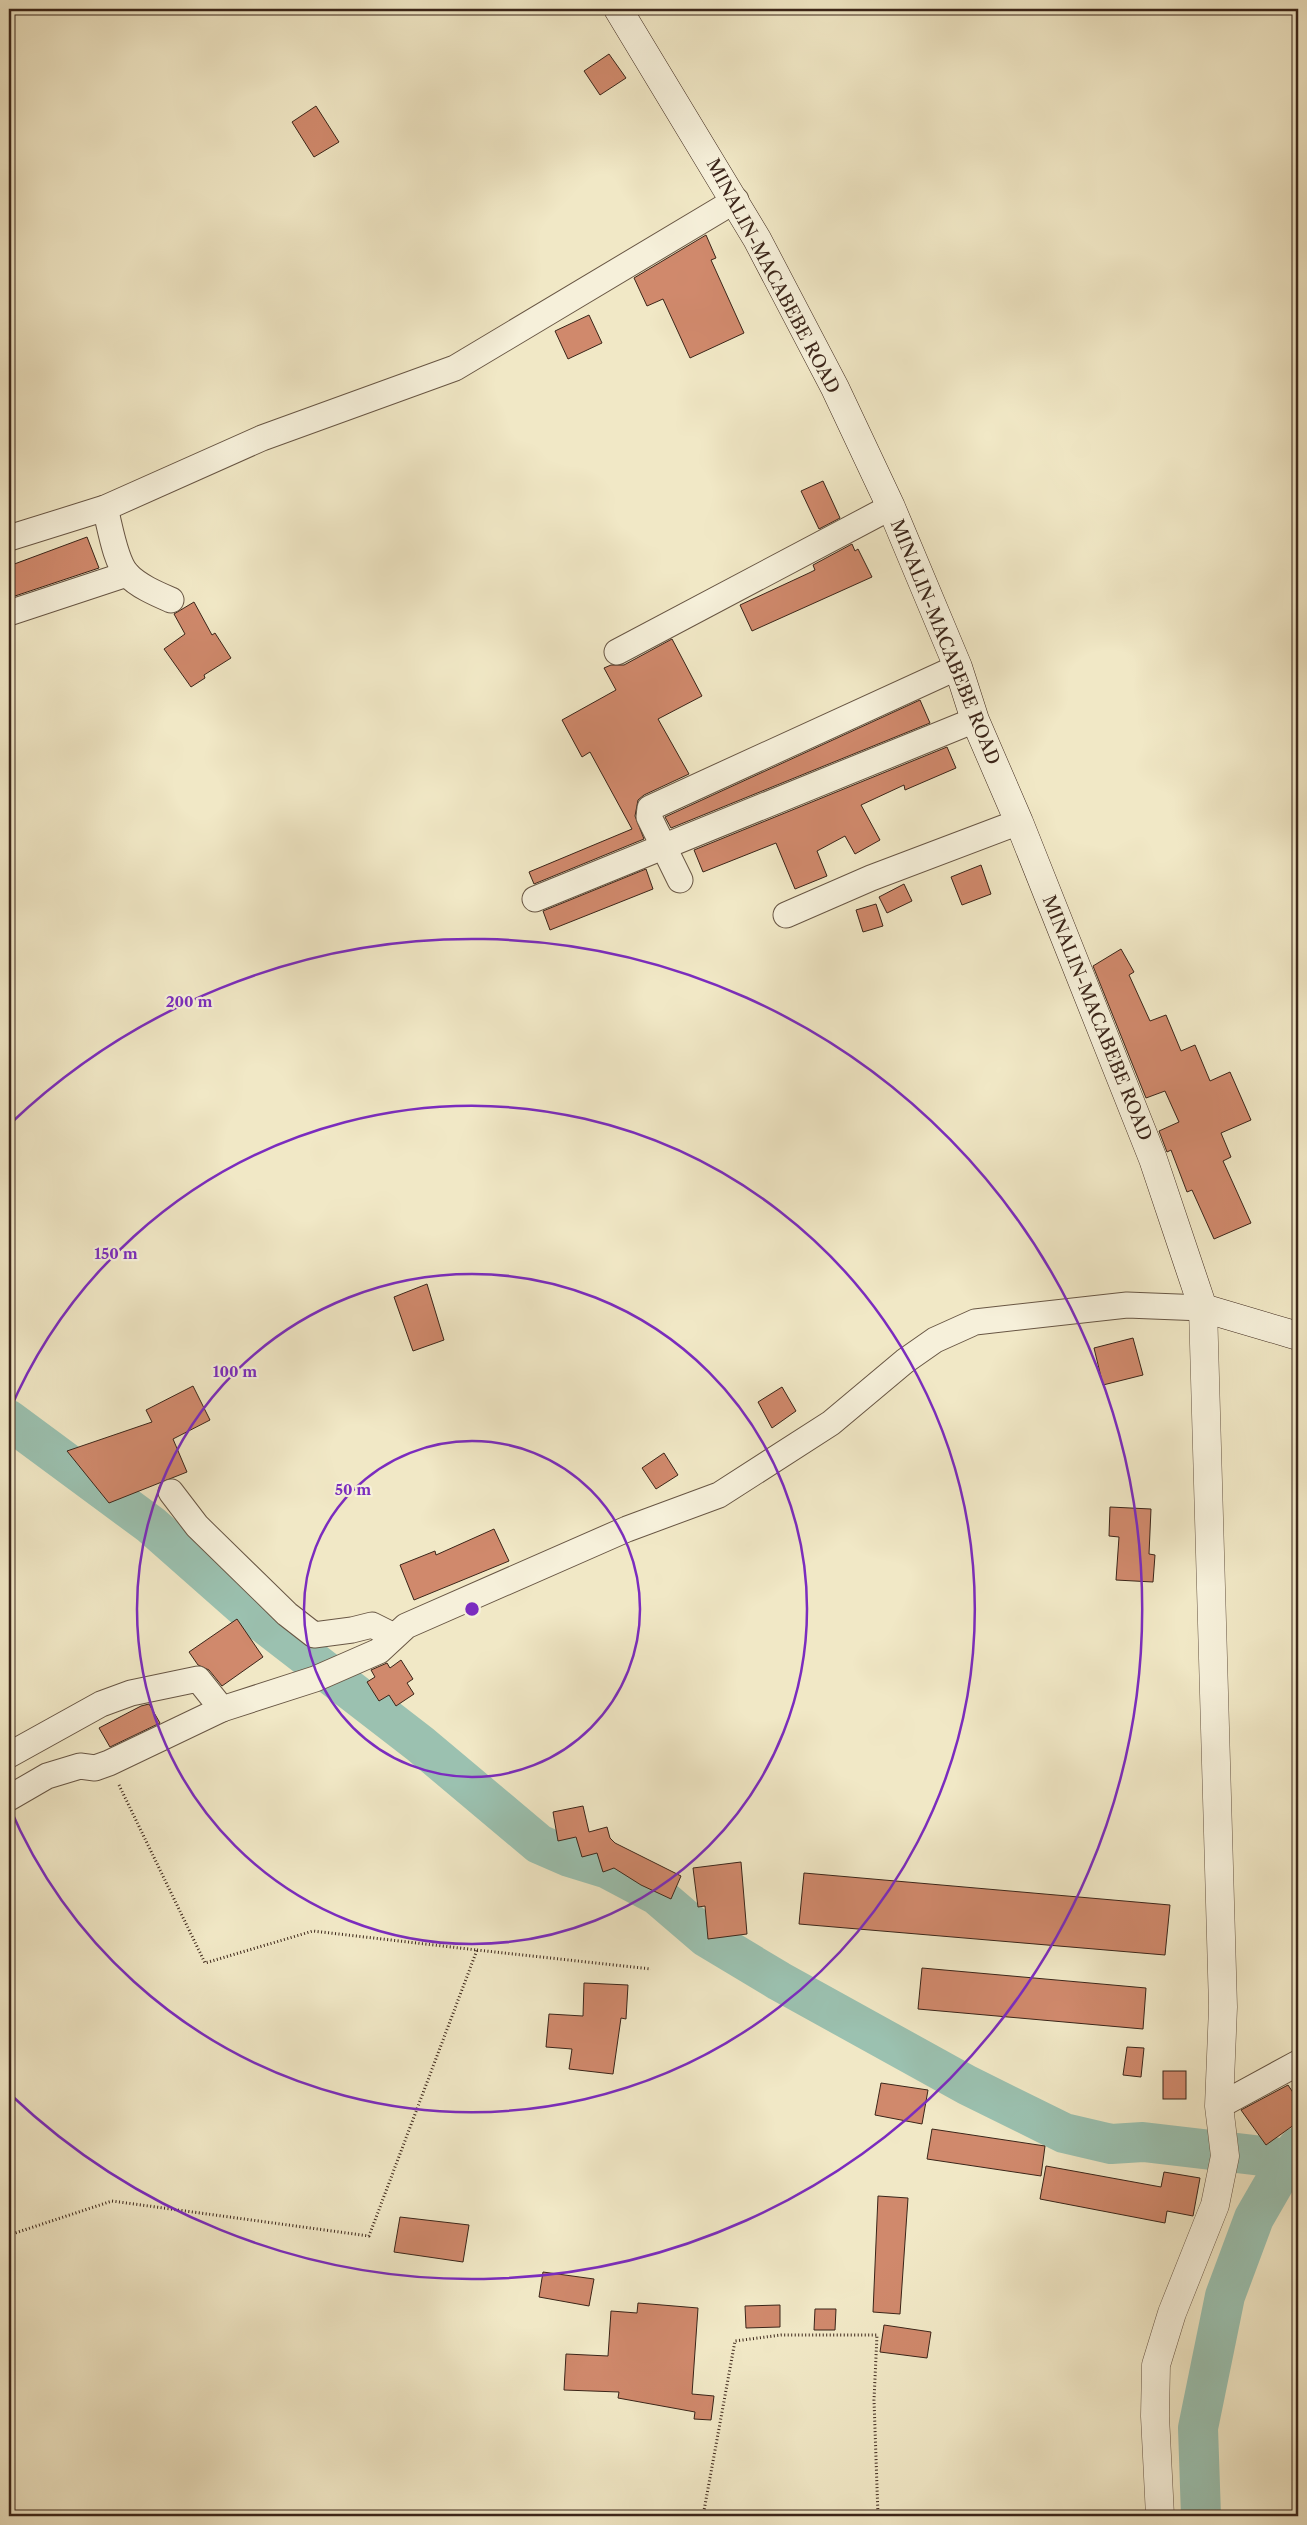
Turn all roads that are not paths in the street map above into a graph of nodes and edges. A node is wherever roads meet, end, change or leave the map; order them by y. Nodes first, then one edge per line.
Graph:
1 (618, 9) edge
2 (736, 200) junction
3 (891, 507) junction
4 (105, 508) junction
5 (9, 538) edge
6 (127, 574) junction
7 (171, 600) dead end
8 (9, 613) edge
9 (617, 652) dead end
10 (958, 667) junction
11 (975, 720) junction
12 (1019, 822) junction
13 (663, 848) junction
14 (680, 880) dead end
15 (534, 900) dead end
16 (786, 915) dead end
17 (1204, 1308) junction
18 (1298, 1336) edge
19 (171, 1492) dead end
20 (386, 1643) junction
21 (222, 1709) junction
22 (9, 1755) edge
23 (9, 1798) edge
24 (1298, 2063) edge
25 (1219, 2106) junction
26 (1160, 2516) edge

1 - 2 main road, MINALIN-MACABEBE ROAD
2 - 3 main road, MINALIN-MACABEBE ROAD
2 - 4 street
3 - 9 street
3 - 10 main road, MINALIN-MACABEBE ROAD
4 - 5 street
4 - 6 street
6 - 7 street
6 - 8 street
10 - 11 main road, MINALIN-MACABEBE ROAD
10 - 13 street
11 - 12 main road, MINALIN-MACABEBE ROAD
11 - 13 street
12 - 16 street
12 - 17 main road, MINALIN-MACABEBE ROAD
13 - 14 street
13 - 15 street
17 - 18 main road
17 - 20 street
17 - 25 main road, MINALIN-MACABEBE ROAD
19 - 20 street
20 - 21 street
21 - 22 street
21 - 23 street
24 - 25 street
25 - 26 main road, MINALIN-MACABEBE ROAD

